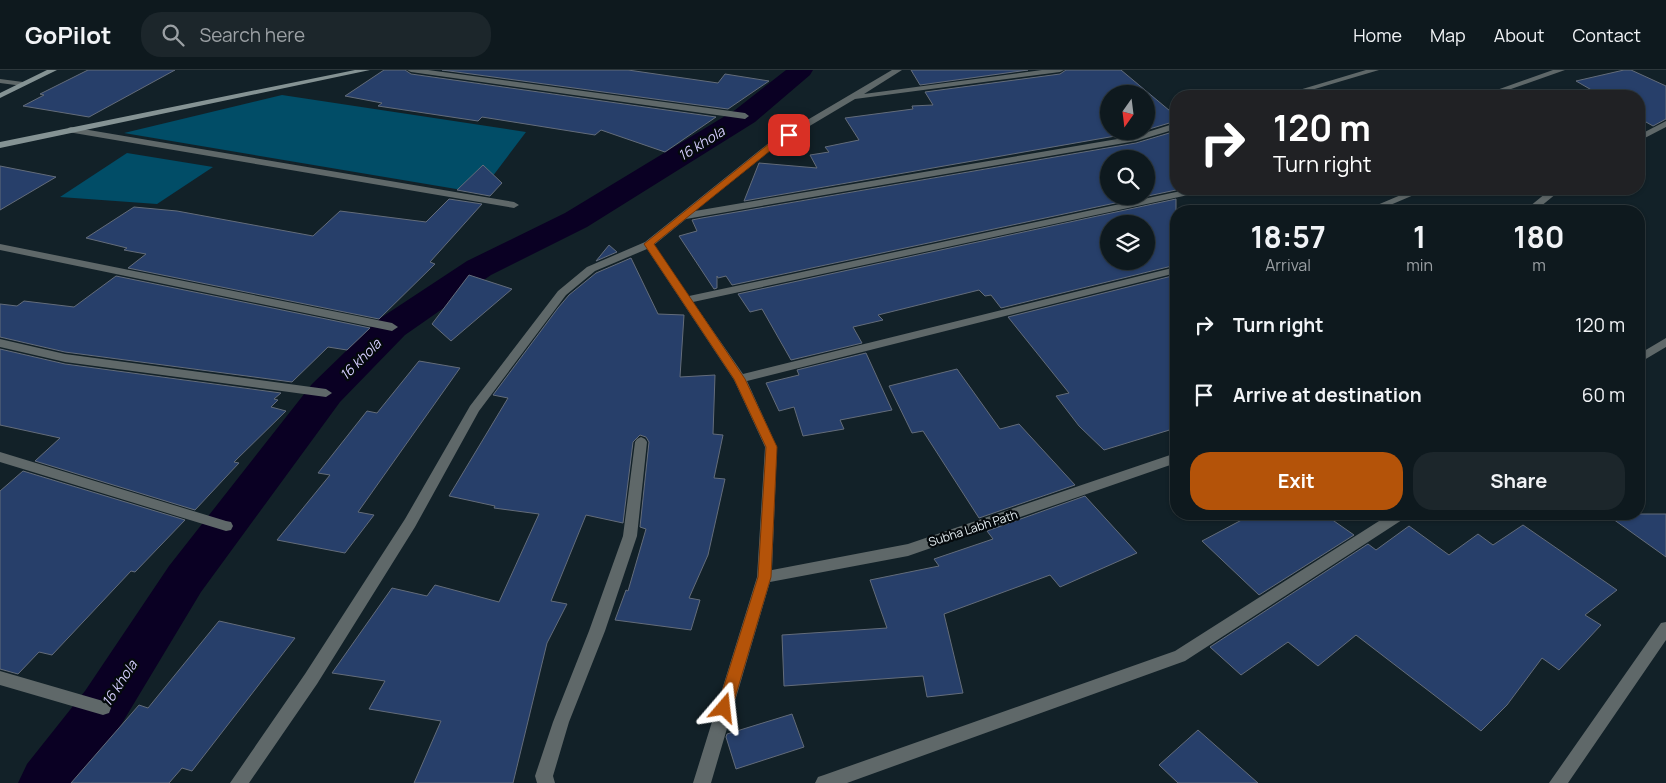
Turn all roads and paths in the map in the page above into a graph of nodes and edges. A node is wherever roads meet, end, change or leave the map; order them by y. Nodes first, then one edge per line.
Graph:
1 (53, 70) edge
2 (366, 70) edge
3 (411, 70) edge
4 (898, 70) edge
5 (1060, 70) edge
6 (1375, 70) edge
7 (1561, 70) edge
8 (0, 81) edge
9 (23, 84) junction
10 (1304, 90) edge
11 (1502, 90) edge
12 (0, 96) edge
13 (853, 98) junction
14 (745, 116) dead end
15 (1666, 124) edge
16 (1170, 128) edge
17 (71, 130) junction
18 (1645, 135) edge
19 (0, 145) edge
20 (1174, 195) edge
21 (1408, 195) edge
22 (1549, 195) edge
23 (514, 205) dead end
24 (1383, 205) edge
25 (1537, 205) edge
26 (683, 216) junction
27 (649, 244) junction
28 (0, 247) edge
29 (1170, 272) edge
30 (685, 300) junction
31 (392, 327) dead end
32 (1666, 342) edge
33 (0, 343) edge
34 (1645, 355) edge
35 (740, 379) junction
36 (326, 393) dead end
37 (641, 442) dead end
38 (0, 457) edge
39 (1170, 461) edge
40 (1391, 520) edge
41 (226, 526) dead end
42 (764, 577) junction
43 (1666, 628) edge
44 (0, 678) edge
45 (103, 708) dead end
46 (239, 783) edge
47 (546, 783) edge
48 (702, 783) edge
49 (824, 783) edge
50 (1558, 783) edge

1 - 9 street
2 - 17 street
3 - 14 street
4 - 13 street
5 - 13 street
6 - 10 street
7 - 11 street
8 - 9 street
9 - 12 street
13 - 26 street
15 - 18 street
16 - 26 street
17 - 19 street
17 - 23 street
20 - 30 street
21 - 24 street
22 - 25 street
26 - 27 street
27 - 30 street
27 - 46 street
28 - 31 street
29 - 35 street
30 - 35 street
32 - 34 street
33 - 36 street
35 - 42 street
37 - 47 street
38 - 41 street
39 - 42 street, Subha Labh Path
40 - 49 street
42 - 48 street
43 - 50 street
44 - 45 street

